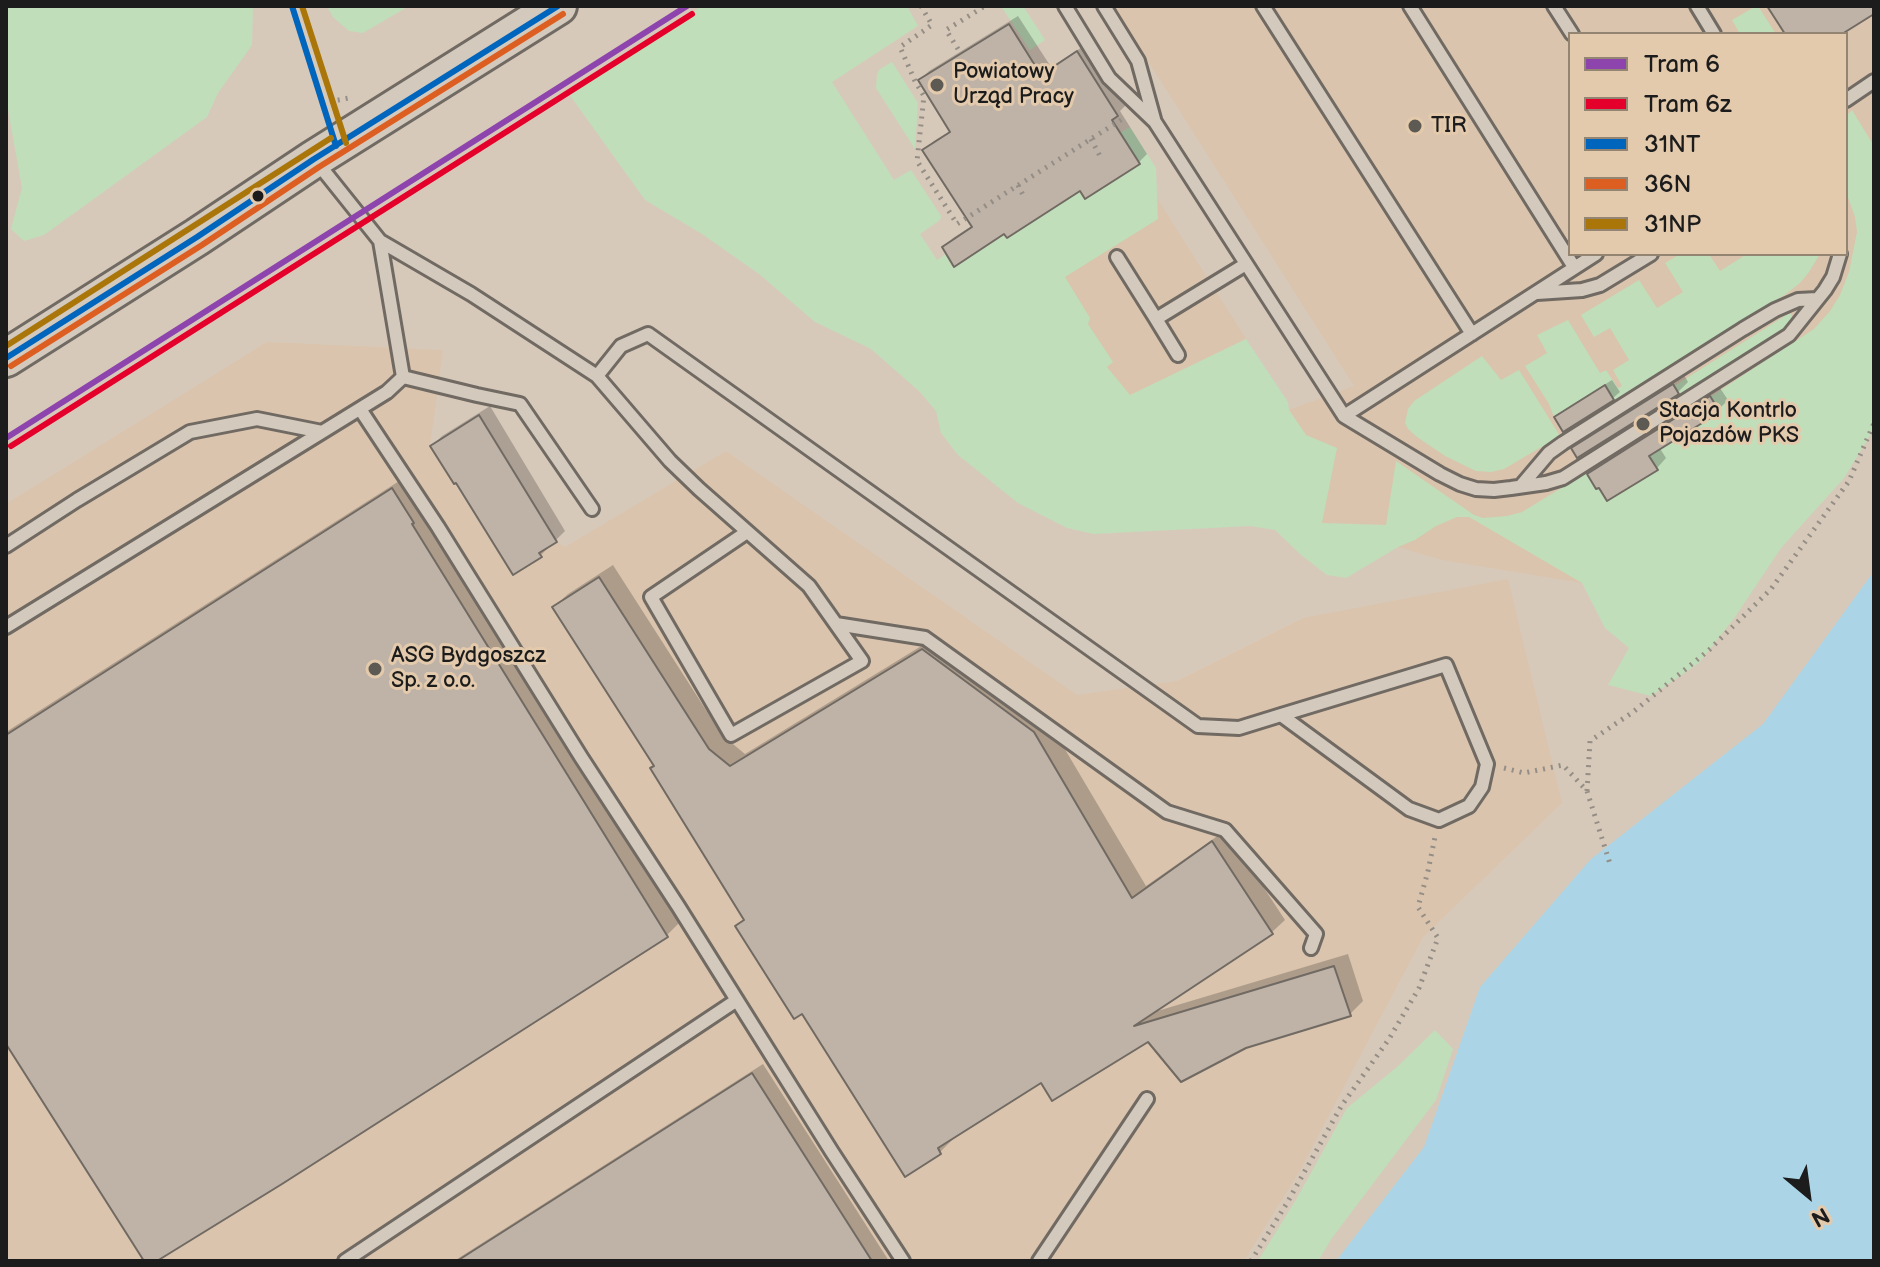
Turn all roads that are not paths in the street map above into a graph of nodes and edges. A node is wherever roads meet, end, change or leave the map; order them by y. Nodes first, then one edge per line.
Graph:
1 (558, 6) edge
2 (1065, 6) edge
3 (1104, 6) edge
4 (1263, 6) edge
5 (1410, 6) edge
6 (1554, 6) edge
7 (1697, 6) edge
8 (1571, 32) edge
9 (1713, 32) edge
10 (1874, 81) edge
11 (1848, 99) edge
12 (1155, 122) junction
13 (314, 159) junction
14 (380, 241) junction
15 (1593, 256) edge
16 (1648, 256) edge
17 (1839, 256) edge
18 (1117, 257) dead end
19 (1246, 264) junction
20 (1574, 267) junction
21 (1534, 293) junction
22 (1817, 299) junction
23 (1156, 319) junction
24 (1472, 334) junction
25 (1178, 355) dead end
26 (6, 358) edge
27 (597, 376) junction
28 (403, 377) junction
29 (360, 409) junction
30 (1344, 416) junction
31 (322, 432) junction
32 (1521, 486) junction
33 (592, 509) dead end
34 (747, 532) junction
35 (6, 546) edge
36 (836, 624) junction
37 (6, 627) edge
38 (1281, 715) junction
39 (1311, 948) dead end
40 (737, 1000) junction
41 (1147, 1099) dead end
42 (345, 1261) edge
43 (903, 1261) edge
44 (1039, 1261) edge

1 - 13 street
2 - 12 lane
3 - 12 lane
4 - 24 lane
5 - 20 lane
6 - 8 lane
7 - 9 lane
10 - 11 lane
12 - 19 lane
13 - 14 lane
13 - 26 street
14 - 27 lane
14 - 28 lane
15 - 20 lane
16 - 21 lane
17 - 22 lane
18 - 23 lane
19 - 23 lane
19 - 30 lane
20 - 21 lane
21 - 24 lane
22 - 32 lane
22 - 32 lane
23 - 25 lane
24 - 30 lane
27 - 34 lane
27 - 38 lane
28 - 29 lane
28 - 33 lane
29 - 31 lane
29 - 40 lane
30 - 32 lane
31 - 35 lane
31 - 37 lane
34 - 36 lane
34 - 36 lane
36 - 39 lane
38 - 38 lane
40 - 42 lane
40 - 43 lane
41 - 44 lane

